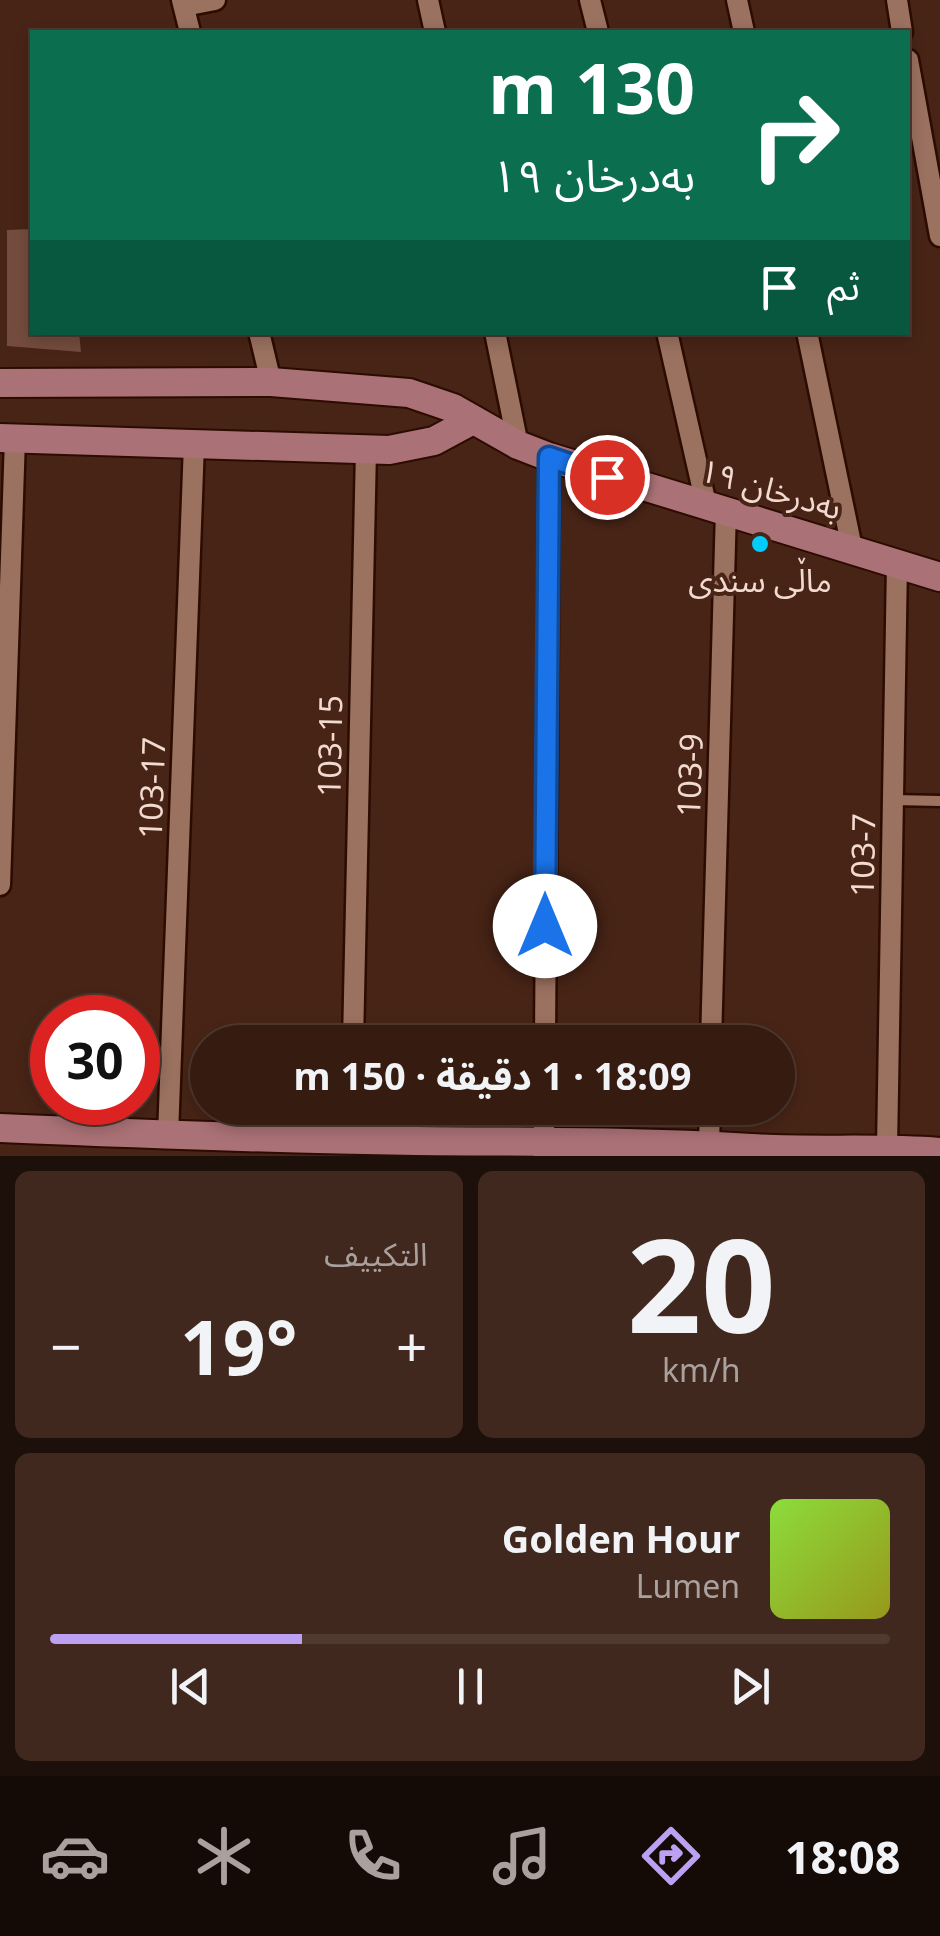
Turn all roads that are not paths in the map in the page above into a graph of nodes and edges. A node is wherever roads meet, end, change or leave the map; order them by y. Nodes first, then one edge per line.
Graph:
1 (216, 0) edge
2 (428, 0) edge
3 (590, 0) edge
4 (737, 0) edge
5 (896, 0) edge
6 (183, 3) edge
7 (190, 30) edge
8 (435, 30) edge
9 (598, 30) edge
10 (744, 30) edge
11 (902, 30) edge
12 (910, 71) edge
13 (940, 236) edge
14 (260, 335) edge
15 (496, 335) edge
16 (667, 335) edge
17 (808, 335) edge
18 (271, 382) junction
19 (0, 383) edge
20 (473, 420) junction
21 (8, 438) edge
22 (194, 444) junction
23 (518, 444) junction
24 (366, 450) junction
25 (549, 457) junction
26 (716, 507) junction
27 (852, 548) junction
28 (897, 562) junction
29 (940, 576) edge
30 (893, 800) junction
31 (940, 801) edge
32 (0, 885) edge
33 (353, 1025) edge
34 (544, 1025) edge
35 (712, 1025) edge
36 (351, 1125) edge
37 (709, 1125) edge
38 (0, 1128) edge
39 (168, 1135) junction
40 (351, 1140) junction
41 (708, 1144) junction
42 (544, 1148) edge
43 (887, 1148) junction
44 (940, 1152) edge

1 - 6 street
2 - 8 street
3 - 9 street
4 - 10 street
5 - 11 street
6 - 7 street
12 - 13 street
14 - 18 street
15 - 23 street
16 - 26 street, 103-9
17 - 27 street
18 - 19 main road, بەدرخان ١٩
18 - 20 main road, بەدرخان ١٩
20 - 23 main road, بەدرخان ١٩
20 - 24 main road
21 - 22 main road
21 - 32 street
22 - 24 main road
22 - 39 street, 103-17
23 - 25 main road, بەدرخان ١٩
24 - 33 street, 103-15
25 - 26 main road, بەدرخان ١٩
25 - 34 street
26 - 27 main road, بەدرخان ١٩
26 - 35 street, 103-9
27 - 28 main road, بەدرخان ١٩
28 - 29 main road, بەدرخان ١٩
28 - 30 street, 103-7
30 - 31 lane
30 - 43 street, 103-7
36 - 40 street
37 - 41 street
38 - 39 main road
39 - 40 main road
40 - 42 main road
41 - 42 main road
41 - 43 main road
43 - 44 main road

